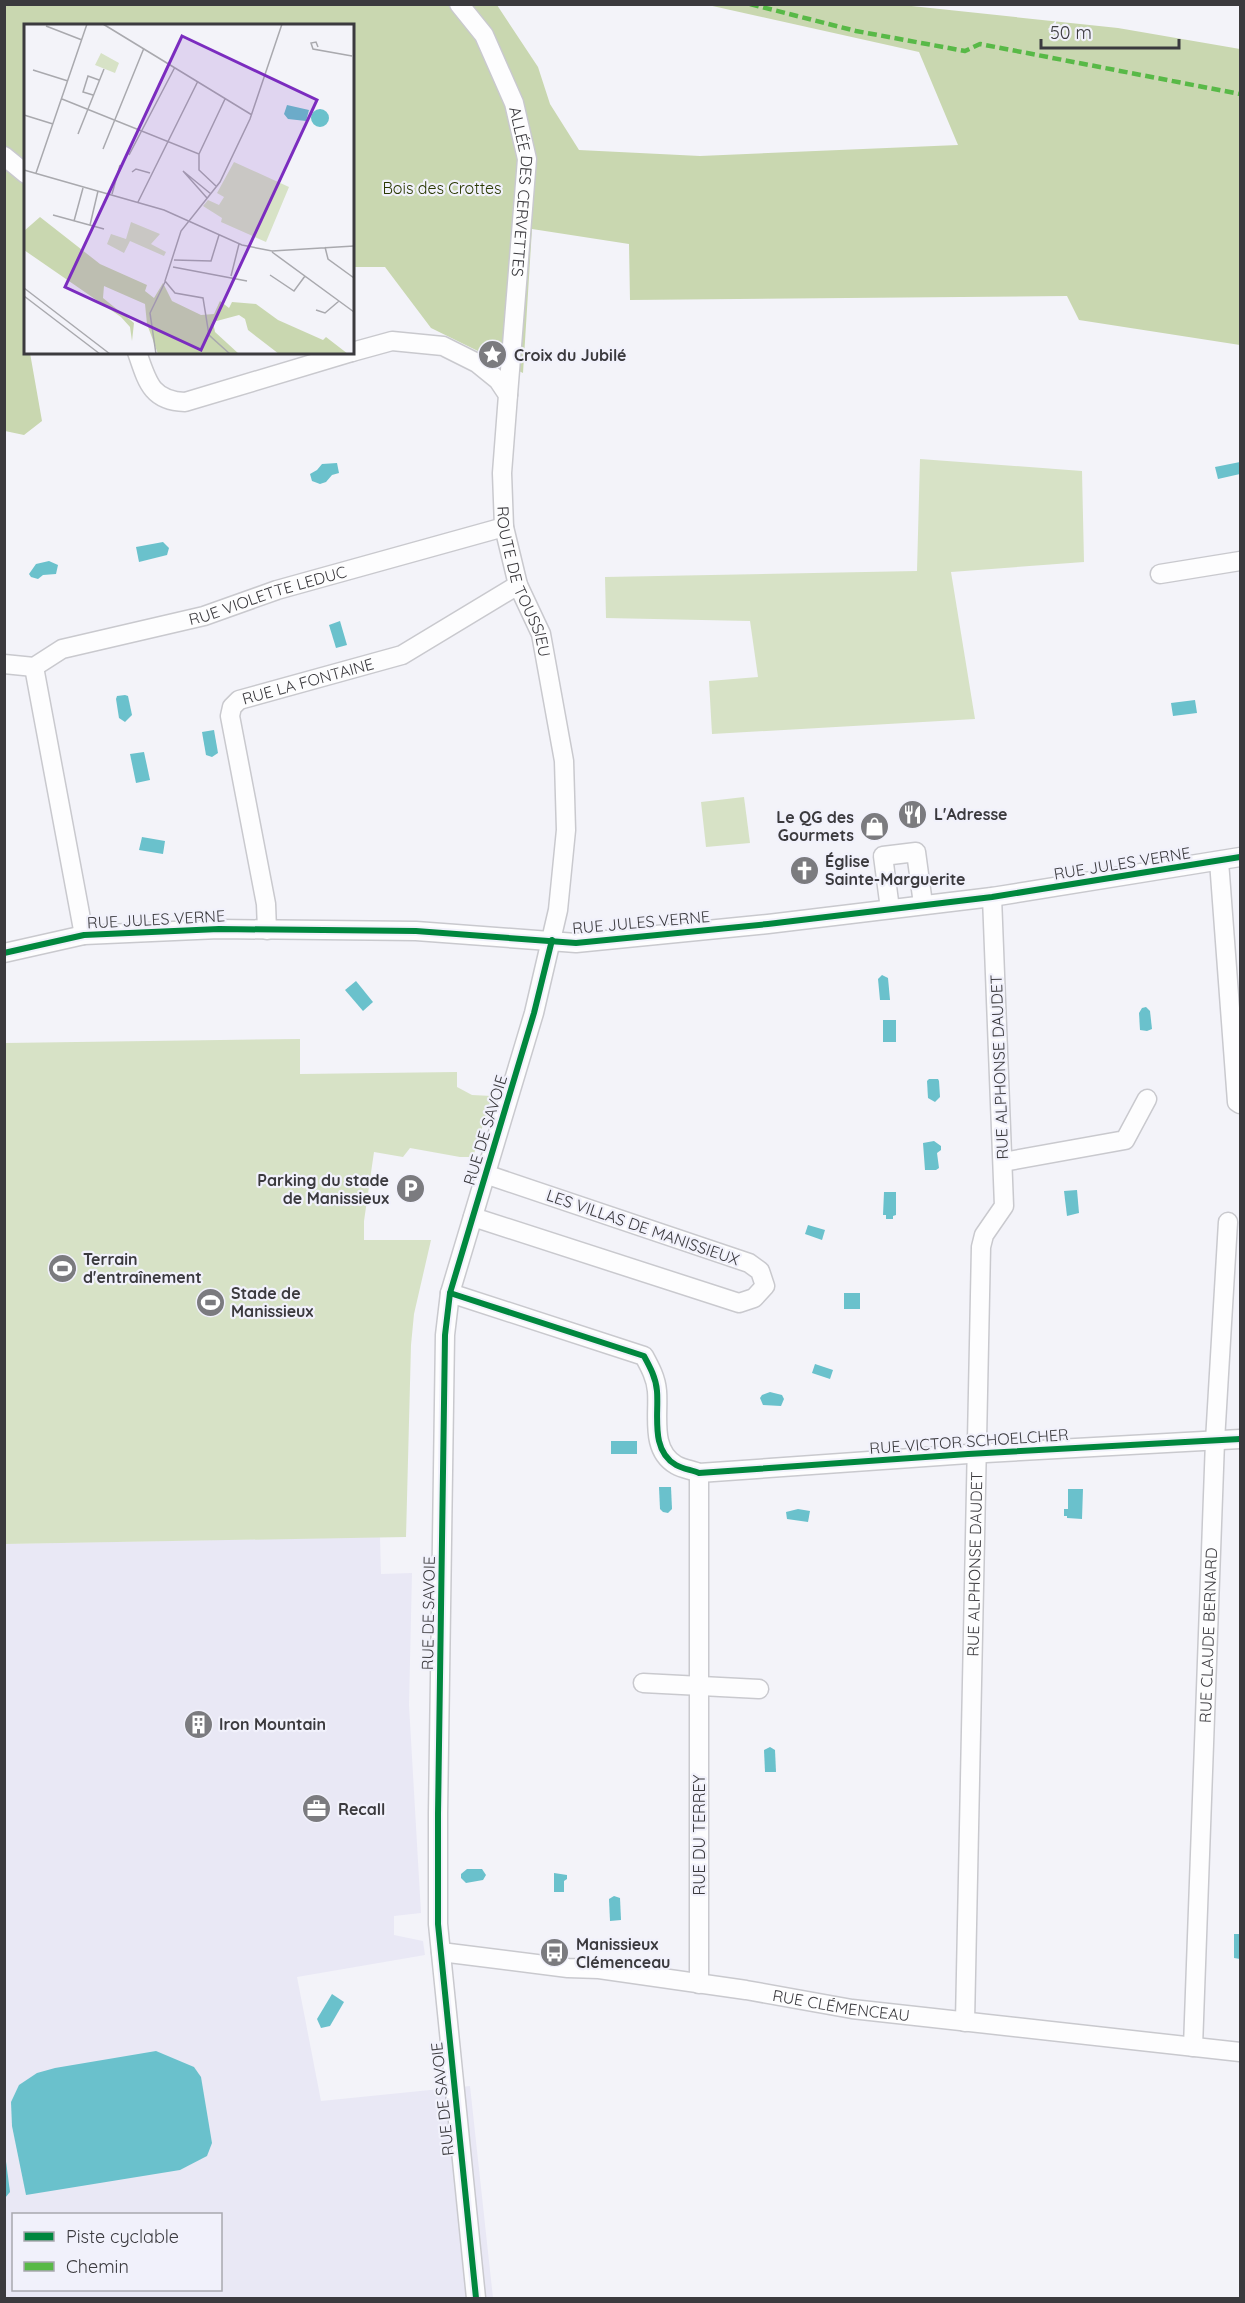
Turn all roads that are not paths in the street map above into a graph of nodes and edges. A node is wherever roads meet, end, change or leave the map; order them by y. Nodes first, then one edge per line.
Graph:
1 (459, 4) edge
2 (4, 156) edge
3 (24, 172) edge
4 (354, 351) edge
5 (138, 354) edge
6 (345, 354) edge
7 (508, 395) junction
8 (504, 527) junction
9 (1240, 561) edge
10 (1160, 574) dead end
11 (518, 585) junction
12 (4, 664) edge
13 (34, 667) junction
14 (1240, 857) edge
15 (1219, 861) junction
16 (992, 897) junction
17 (923, 904) junction
18 (890, 909) junction
19 (267, 930) junction
20 (84, 935) junction
21 (552, 940) junction
22 (4, 953) edge
23 (1147, 1099) dead end
24 (1240, 1104) edge
25 (1003, 1162) junction
26 (485, 1174) junction
27 (473, 1217) junction
28 (1228, 1222) dead end
29 (450, 1293) junction
30 (1240, 1439) edge
31 (1215, 1441) junction
32 (978, 1453) junction
33 (699, 1473) junction
34 (643, 1683) dead end
35 (699, 1686) junction
36 (759, 1689) dead end
37 (441, 1952) junction
38 (699, 1984) junction
39 (965, 2022) junction
40 (1193, 2047) junction
41 (1240, 2052) edge
42 (476, 2298) edge

1 - 7 street, ALLÉE DES CERVETTES
2 - 3 street
4 - 7 street
5 - 6 street
7 - 8 street, ROUTE DE TOUSSIEU
8 - 11 street, ROUTE DE TOUSSIEU
8 - 13 street, RUE VIOLETTE LEDUC
9 - 10 street
11 - 19 street, RUE LA FONTAINE
11 - 21 street, ROUTE DE TOUSSIEU
12 - 13 street
13 - 20 street
14 - 15 street, RUE JULES VERNE
15 - 16 street, RUE JULES VERNE
15 - 24 street
16 - 17 street, RUE JULES VERNE
16 - 25 street, RUE ALPHONSE DAUDET
17 - 18 street, RUE JULES VERNE
17 - 18 street
18 - 21 street, RUE JULES VERNE
19 - 20 street, RUE JULES VERNE
19 - 21 street, RUE JULES VERNE
20 - 22 street, RUE JULES VERNE
21 - 26 street, RUE DE SAVOIE
23 - 25 street
25 - 32 street, RUE ALPHONSE DAUDET
26 - 27 street, RUE DE SAVOIE
26 - 27 street, LES VILLAS DE MANISSIEUX
27 - 29 street, RUE DE SAVOIE
28 - 31 street, RUE CLAUDE BERNARD
29 - 33 street
29 - 37 street, RUE DE SAVOIE
30 - 31 street, RUE VICTOR SCHOELCHER
31 - 32 street, RUE VICTOR SCHOELCHER
31 - 40 street, RUE CLAUDE BERNARD
32 - 33 street, RUE VICTOR SCHOELCHER
32 - 39 street, RUE ALPHONSE DAUDET
33 - 35 street, RUE DU TERREY
34 - 35 street
35 - 36 street
35 - 38 street, RUE DU TERREY
37 - 38 street, RUE CLÉMENCEAU
37 - 42 street, RUE DE SAVOIE
38 - 39 street, RUE CLÉMENCEAU
39 - 40 street, RUE CLÉMENCEAU
40 - 41 street, RUE CLÉMENCEAU

